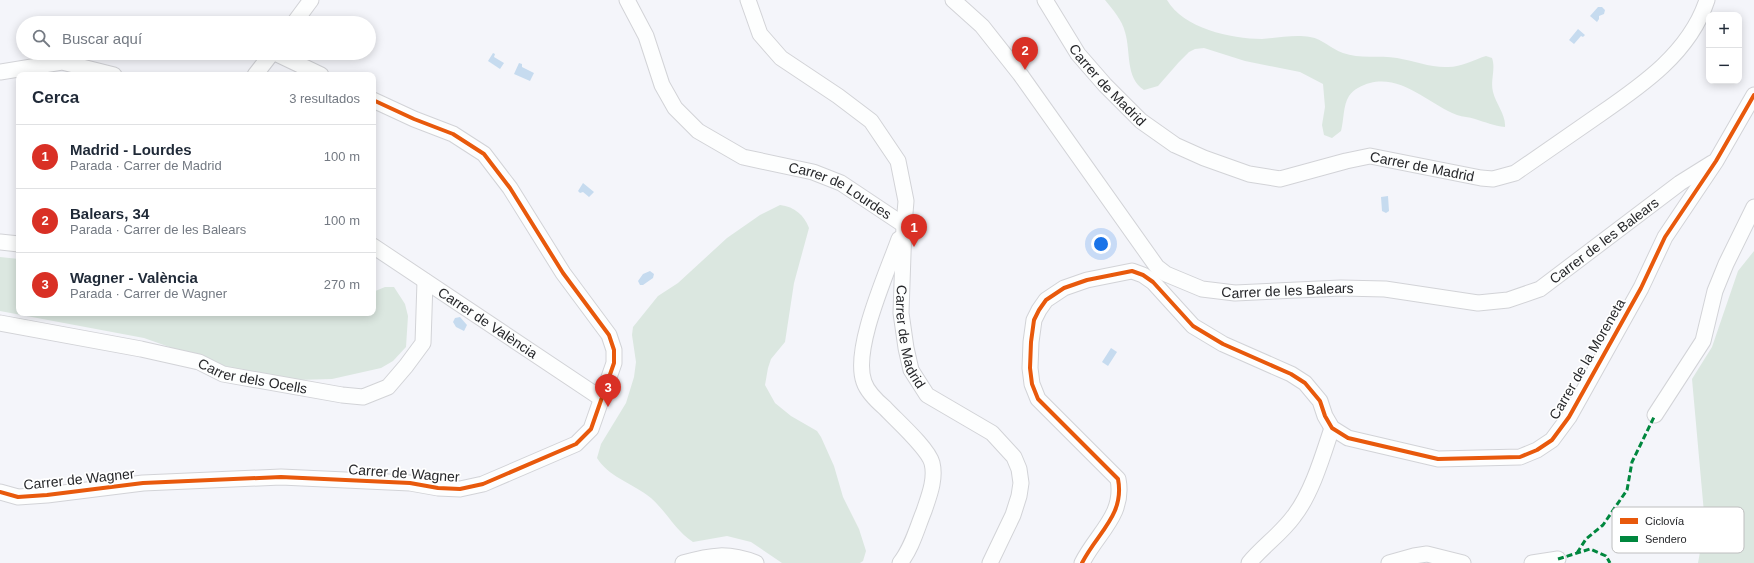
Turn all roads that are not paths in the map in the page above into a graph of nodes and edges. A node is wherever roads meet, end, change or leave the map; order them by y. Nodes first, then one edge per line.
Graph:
1 (311, 0) edge
2 (627, 0) edge
3 (748, 0) edge
4 (953, 0) edge
5 (1045, 0) edge
6 (1707, 0) edge
7 (299, 16) edge
8 (267, 60) edge
9 (288, 60) edge
10 (0, 72) edge
11 (102, 72) edge
12 (257, 72) edge
13 (314, 72) edge
14 (1753, 100) edge
15 (376, 101) edge
16 (1716, 161) junction
17 (1754, 207) edge
18 (904, 225) junction
19 (0, 242) edge
20 (16, 244) edge
21 (376, 248) edge
22 (1153, 262) junction
23 (1143, 275) junction
24 (425, 281) junction
25 (0, 323) edge
26 (602, 399) junction
27 (1655, 415) dead end
28 (1332, 428) junction
29 (0, 492) edge
30 (1558, 559) dead end
31 (683, 563) edge
32 (756, 563) edge
33 (900, 563) edge
34 (990, 563) edge
35 (1082, 563) edge
36 (1249, 563) edge
37 (1389, 563) edge
38 (1463, 563) edge
39 (1532, 563) edge

1 - 7 street
2 - 18 street, Carrer de Lourdes
3 - 18 street, Carrer de Madrid
4 - 22 street, Carrer de les Balears
5 - 6 street, Carrer de Madrid
8 - 12 street
9 - 13 street
10 - 11 street
14 - 16 street, Carrer de la Moreneta
15 - 26 street, Carrer de Wagner
16 - 22 street, Carrer de les Balears
16 - 28 street, Carrer de la Moreneta
17 - 27 street
18 - 33 street, Carrer de Lourdes
18 - 34 street, Carrer de Madrid
19 - 20 street
21 - 24 street, Carrer de València
22 - 23 street
23 - 28 street
23 - 35 street
24 - 25 street, Carrer dels Ocells
24 - 26 street, Carrer de València
26 - 29 street, Carrer de Wagner
28 - 36 street
30 - 39 street
31 - 32 street
37 - 38 street

